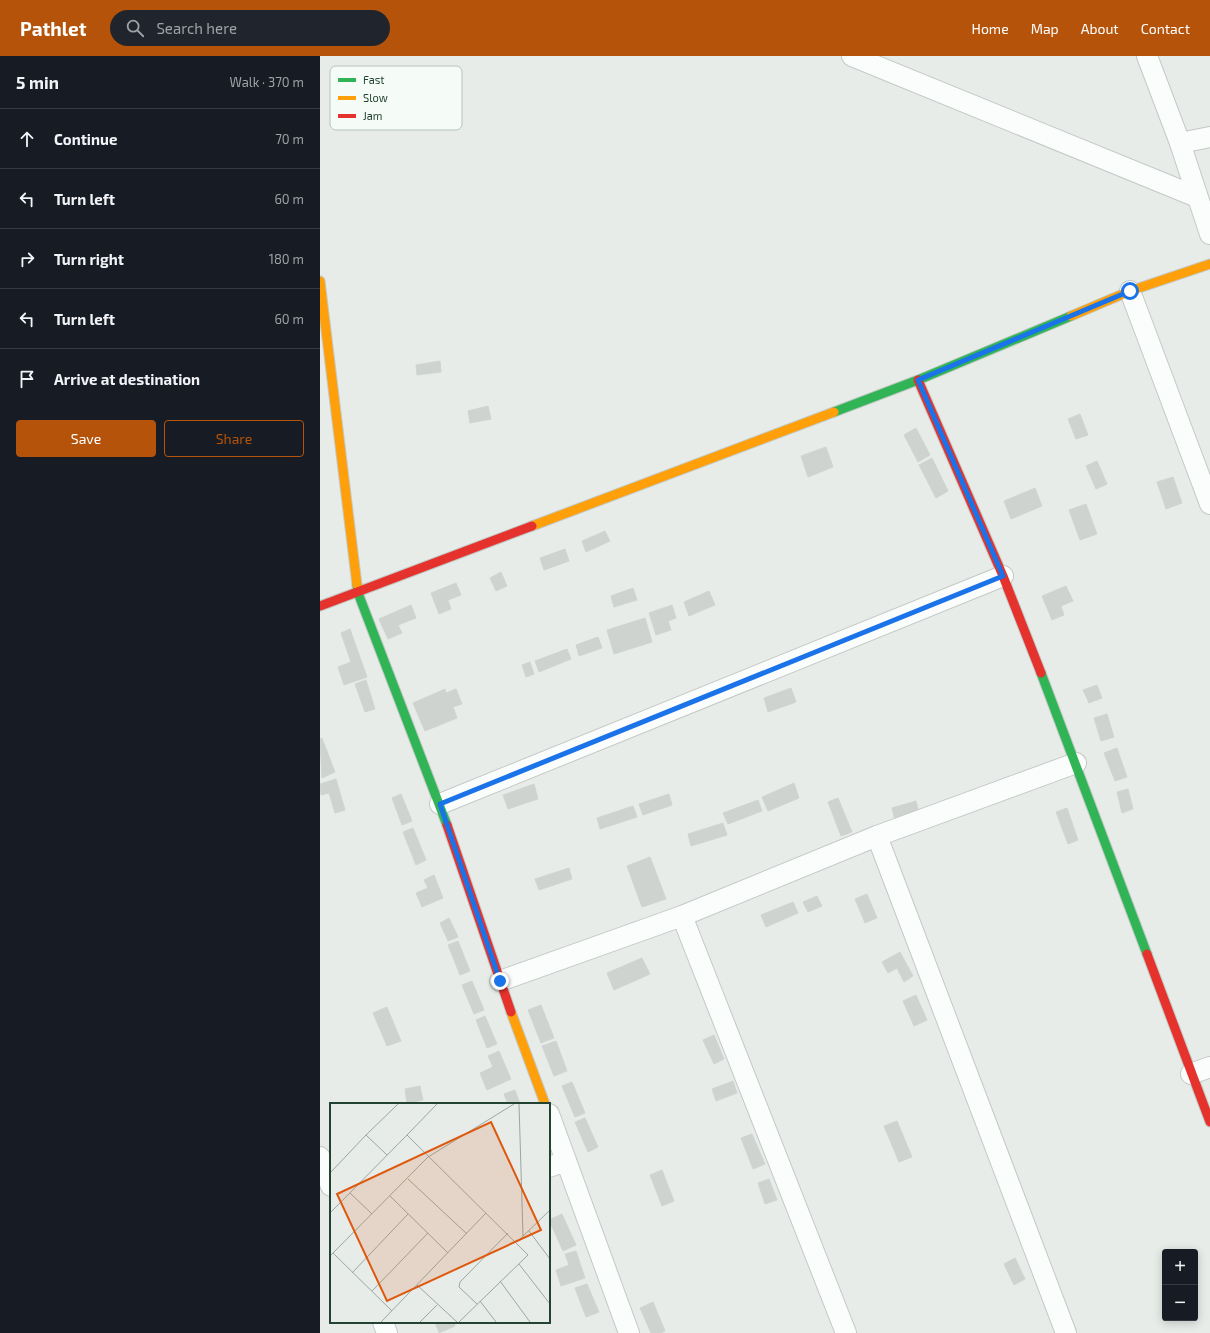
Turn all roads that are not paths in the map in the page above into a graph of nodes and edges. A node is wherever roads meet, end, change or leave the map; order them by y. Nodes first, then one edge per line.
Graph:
1 (852, 56) edge
2 (1147, 56) edge
3 (1210, 137) edge
4 (1180, 143) junction
5 (1196, 197) junction
6 (1210, 234) edge
7 (1210, 264) edge
8 (320, 280) edge
9 (1130, 291) junction
10 (918, 380) junction
11 (1210, 504) edge
12 (1003, 576) junction
13 (358, 593) junction
14 (320, 606) edge
15 (1076, 763) junction
16 (440, 804) junction
17 (877, 836) junction
18 (682, 916) junction
19 (500, 981) junction
20 (1210, 1067) edge
21 (1190, 1074) junction
22 (545, 1103) edge
23 (550, 1120) edge
24 (1210, 1122) edge
25 (320, 1157) edge
26 (558, 1164) edge
27 (330, 1183) edge
28 (383, 1323) edge
29 (387, 1333) edge
30 (629, 1333) edge
31 (846, 1333) edge
32 (1066, 1333) edge

1 - 5 street
2 - 4 street
3 - 4 street
4 - 5 street
5 - 6 street
7 - 9 street
8 - 13 street
9 - 10 street
9 - 11 street
10 - 12 street
10 - 13 street
12 - 15 street
12 - 16 street
13 - 14 street
13 - 16 street
15 - 17 street
15 - 21 street
16 - 19 street
17 - 18 street
17 - 32 street
18 - 19 street
18 - 31 street
19 - 22 street
20 - 21 street
21 - 24 street
23 - 26 street
25 - 27 street
26 - 30 street
28 - 29 street

